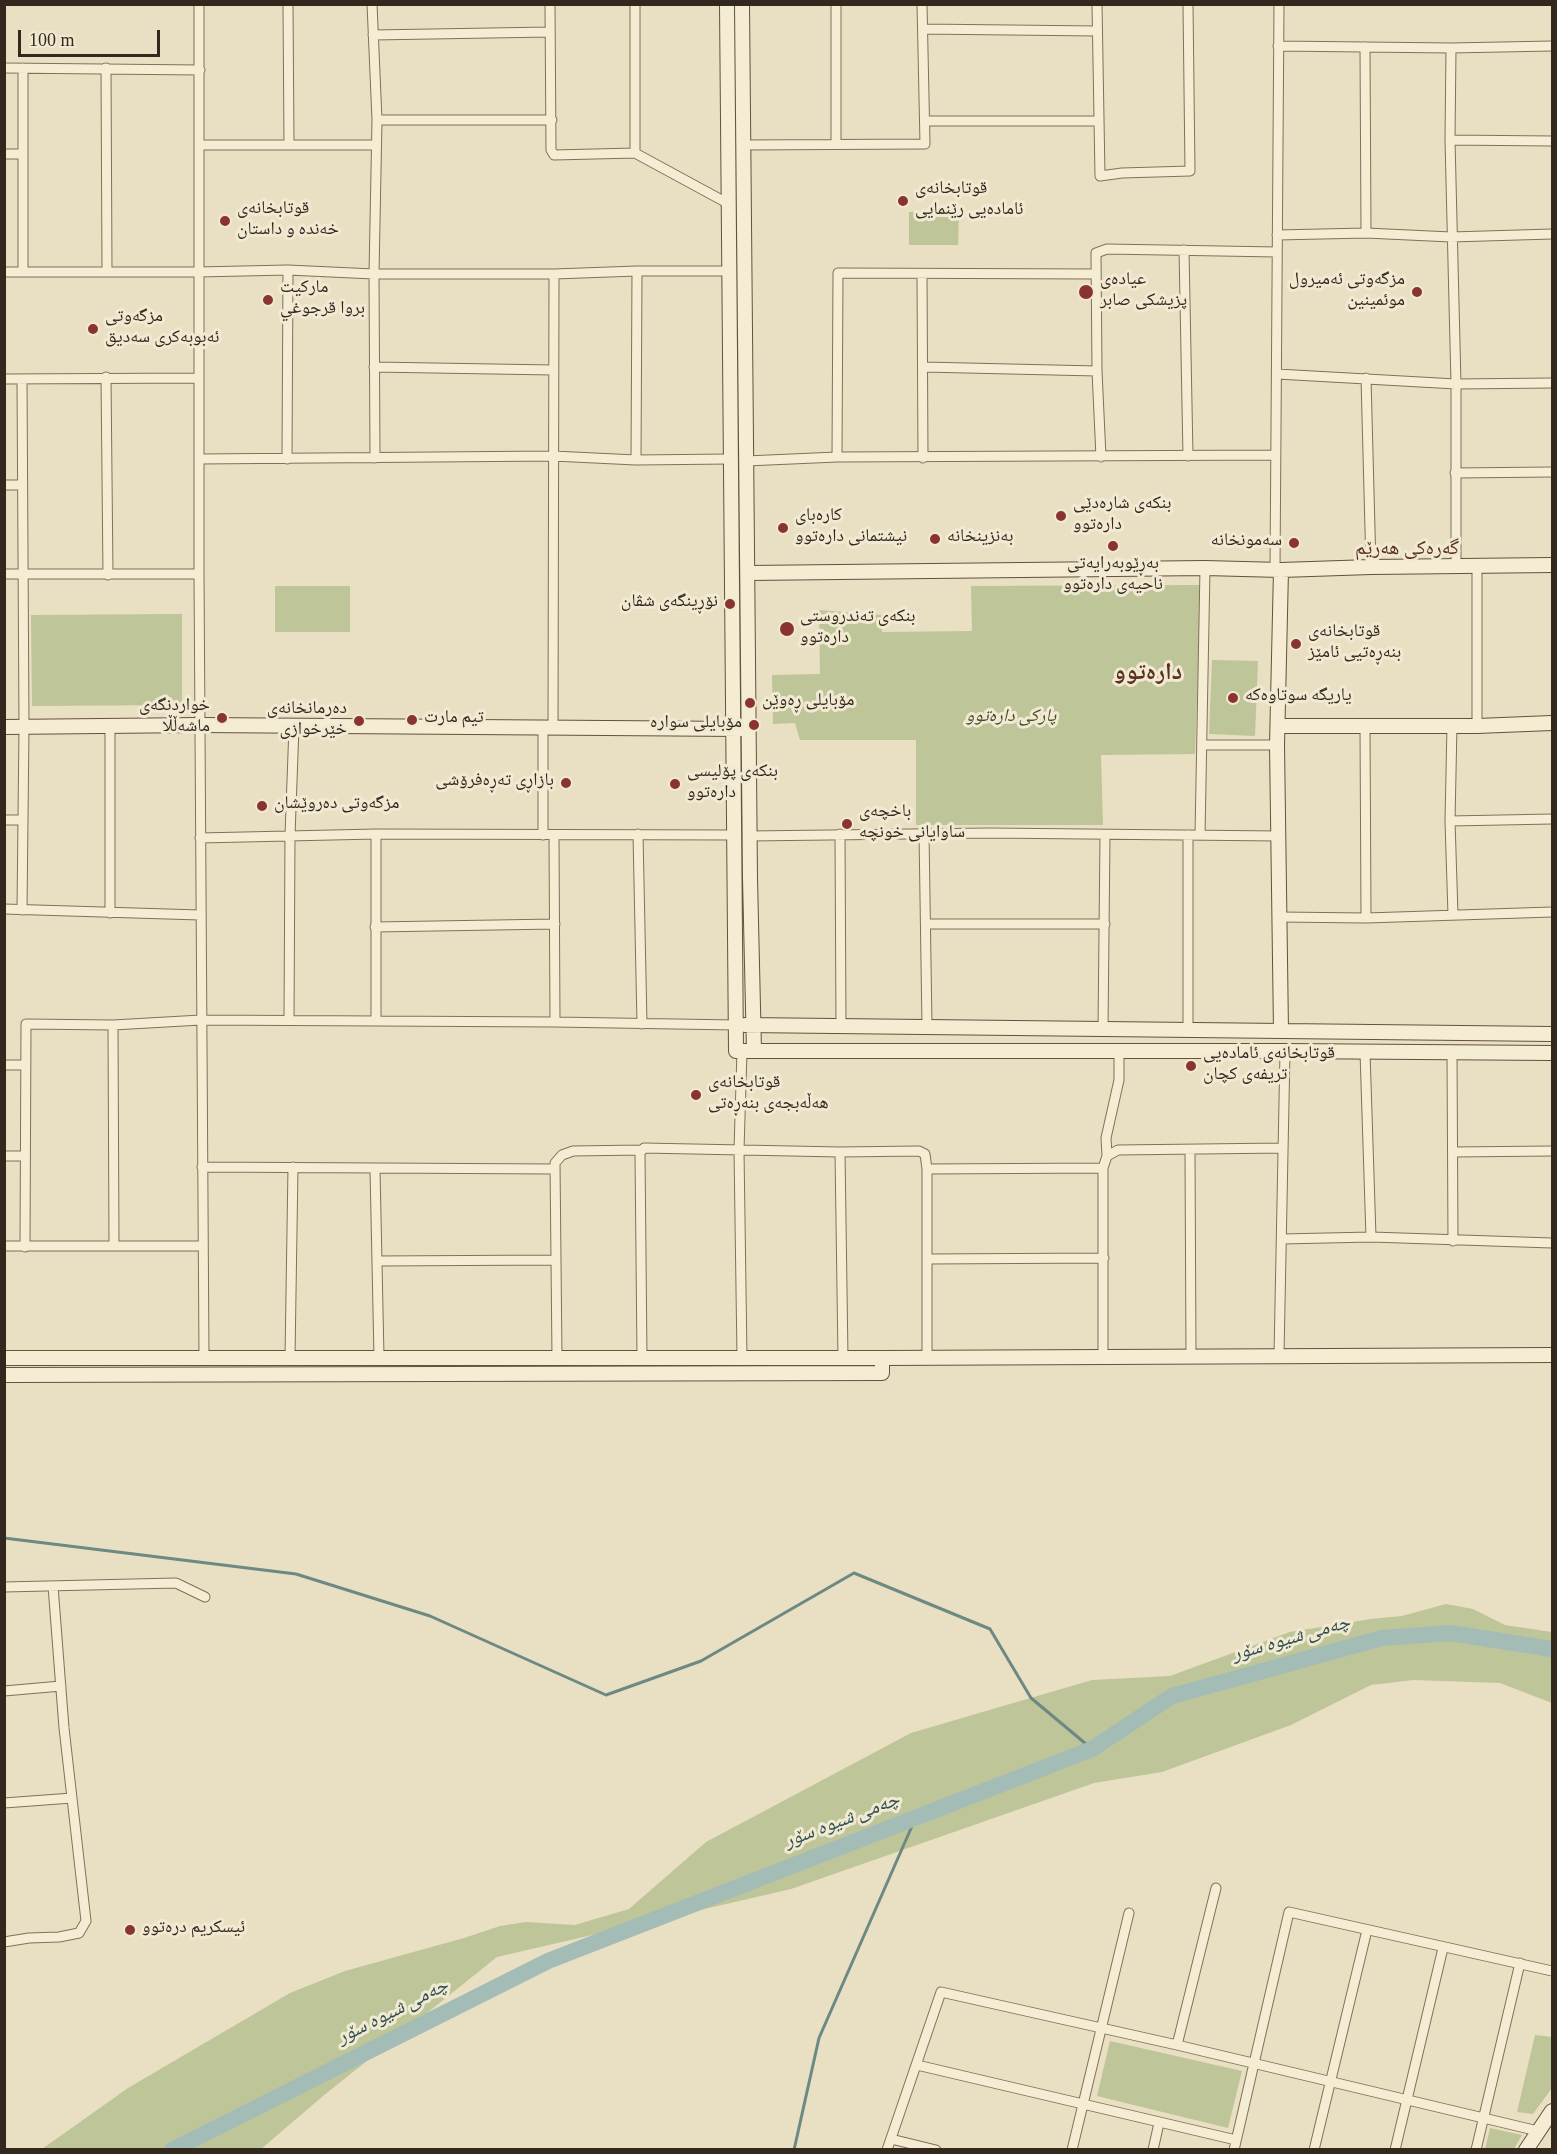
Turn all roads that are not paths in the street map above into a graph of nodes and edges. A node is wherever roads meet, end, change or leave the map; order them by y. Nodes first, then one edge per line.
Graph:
1 (199, 4) edge
2 (288, 4) edge
3 (372, 4) edge
4 (550, 4) edge
5 (635, 4) edge
6 (727, 4) edge
7 (742, 4) edge
8 (836, 4) edge
9 (922, 4) edge
10 (1097, 4) edge
11 (1188, 4) edge
12 (1279, 4) edge
13 (923, 29) junction
14 (1097, 31) junction
15 (549, 32) junction
16 (373, 35) junction
17 (1278, 46) junction
18 (1552, 46) edge
19 (1365, 47) junction
20 (1451, 48) junction
21 (4, 68) edge
22 (22, 68) junction
23 (106, 68) junction
24 (200, 70) junction
25 (377, 120) junction
26 (552, 120) junction
27 (925, 121) junction
28 (1098, 121) junction
29 (1450, 140) junction
30 (1552, 141) edge
31 (836, 144) junction
32 (200, 145) junction
33 (290, 145) junction
34 (376, 145) junction
35 (743, 145) junction
36 (634, 153) junction
37 (4, 154) edge
38 (22, 154) junction
39 (729, 204) junction
40 (1366, 233) junction
41 (1552, 234) edge
42 (1277, 235) junction
43 (1451, 237) junction
44 (1184, 250) junction
45 (1277, 252) junction
46 (288, 270) junction
47 (637, 271) junction
48 (4, 272) edge
49 (23, 272) junction
50 (107, 272) junction
51 (198, 272) junction
52 (730, 272) junction
53 (374, 274) junction
54 (554, 274) junction
55 (922, 274) junction
56 (1096, 274) junction
57 (374, 367) junction
58 (924, 367) junction
59 (553, 370) junction
60 (1097, 371) junction
61 (1276, 374) junction
62 (106, 377) junction
63 (4, 378) edge
64 (22, 378) junction
65 (199, 378) junction
66 (1366, 378) junction
67 (1552, 383) edge
68 (1455, 384) junction
69 (1276, 454) junction
70 (553, 456) junction
71 (1188, 456) junction
72 (1101, 457) junction
73 (375, 458) junction
74 (837, 458) junction
75 (923, 458) junction
76 (199, 459) junction
77 (287, 459) junction
78 (730, 459) junction
79 (636, 460) junction
80 (746, 461) junction
81 (1455, 472) junction
82 (1552, 472) edge
83 (4, 485) edge
84 (22, 485) junction
85 (1552, 565) edge
86 (1477, 566) junction
87 (1371, 567) junction
88 (1455, 567) junction
89 (1205, 568) junction
90 (1278, 570) junction
91 (731, 573) junction
92 (748, 573) junction
93 (4, 574) edge
94 (23, 574) junction
95 (199, 574) junction
96 (108, 575) junction
97 (1552, 723) edge
98 (200, 725) junction
99 (1452, 725) junction
100 (110, 726) junction
101 (548, 726) junction
102 (1278, 726) junction
103 (1365, 726) junction
104 (1477, 726) junction
105 (4, 727) edge
106 (24, 727) junction
107 (294, 727) junction
108 (734, 729) junction
109 (749, 729) junction
110 (1202, 745) junction
111 (1277, 745) junction
112 (734, 793) junction
113 (749, 793) junction
114 (1552, 819) edge
115 (4, 820) edge
116 (22, 820) junction
117 (1450, 821) junction
118 (924, 833) junction
119 (376, 834) junction
120 (638, 834) junction
121 (840, 834) junction
122 (290, 835) junction
123 (543, 835) junction
124 (554, 835) junction
125 (734, 835) junction
126 (1105, 835) junction
127 (1188, 835) junction
128 (1200, 835) junction
129 (749, 836) junction
130 (1278, 836) junction
131 (200, 838) junction
132 (4, 909) edge
133 (22, 910) junction
134 (1552, 912) edge
135 (110, 913) junction
136 (200, 915) junction
137 (1453, 915) junction
138 (1279, 917) junction
139 (1366, 918) junction
140 (555, 924) junction
141 (926, 924) junction
142 (1105, 924) junction
143 (375, 927) junction
144 (201, 1020) junction
145 (289, 1020) junction
146 (376, 1020) junction
147 (555, 1022) junction
148 (642, 1024) junction
149 (113, 1025) junction
150 (753, 1025) junction
151 (736, 1026) junction
152 (927, 1026) junction
153 (841, 1027) junction
154 (1103, 1030) junction
155 (1188, 1030) junction
156 (1281, 1031) junction
157 (1552, 1034) edge
158 (744, 1051) junction
159 (1285, 1051) junction
160 (1102, 1052) junction
161 (1119, 1052) junction
162 (1365, 1052) junction
163 (1452, 1052) junction
164 (1552, 1053) edge
165 (4, 1065) edge
166 (25, 1065) junction
167 (1282, 1148) junction
168 (641, 1150) junction
169 (739, 1150) junction
170 (1190, 1151) junction
171 (1552, 1151) edge
172 (840, 1152) junction
173 (1453, 1152) junction
174 (4, 1156) edge
175 (25, 1156) junction
176 (1107, 1156) junction
177 (202, 1167) junction
178 (293, 1167) junction
179 (1103, 1168) junction
180 (375, 1169) junction
181 (553, 1169) junction
182 (927, 1169) junction
183 (1371, 1237) junction
184 (1282, 1239) junction
185 (1453, 1241) junction
186 (1552, 1244) edge
187 (4, 1246) edge
188 (114, 1246) junction
189 (203, 1246) junction
190 (25, 1247) junction
191 (1104, 1258) junction
192 (928, 1259) junction
193 (555, 1260) junction
194 (377, 1261) junction
195 (1552, 1354) edge
196 (1279, 1355) junction
197 (1191, 1356) junction
198 (204, 1357) junction
199 (290, 1357) junction
200 (1103, 1357) junction
201 (4, 1358) edge
202 (328, 1358) junction
203 (379, 1358) junction
204 (557, 1358) junction
205 (642, 1358) junction
206 (742, 1358) junction
207 (843, 1358) junction
208 (882, 1358) junction
209 (927, 1358) junction
210 (4, 1375) edge
211 (328, 1376) junction
212 (4, 1587) edge
213 (53, 1587) junction
214 (205, 1597) dead end
215 (61, 1686) junction
216 (4, 1690) edge
217 (72, 1798) junction
218 (4, 1803) edge
219 (1216, 1888) dead end
220 (1129, 1913) dead end
221 (1367, 1930) junction
222 (4, 1942) edge
223 (1443, 1948) junction
224 (1520, 1963) junction
225 (1552, 1971) edge
226 (1101, 2028) junction
227 (1178, 2045) junction
228 (1254, 2064) junction
229 (917, 2065) junction
230 (1330, 2082) junction
231 (1407, 2100) junction
232 (1083, 2104) junction
233 (1552, 2111) edge
234 (1483, 2117) junction
235 (1159, 2122) junction
236 (1538, 2131) junction
237 (891, 2139) junction
238 (1235, 2145) edge
239 (887, 2150) edge
240 (936, 2150) edge
241 (1072, 2150) edge
242 (1152, 2150) edge
243 (1314, 2150) edge
244 (1395, 2150) edge
245 (1476, 2150) edge
246 (1526, 2150) edge

1 - 24 street
2 - 33 street
3 - 16 street
4 - 15 street
5 - 36 street
6 - 39 street
7 - 35 street
8 - 31 street
9 - 13 street
10 - 14 street
11 - 28 street
12 - 17 street
13 - 14 street
13 - 27 street
14 - 28 street
15 - 16 street
15 - 26 street
16 - 25 street
17 - 19 street
17 - 42 street
18 - 20 street
19 - 20 street
19 - 40 street
20 - 29 street
21 - 22 street
22 - 23 street
22 - 38 street
23 - 24 street
23 - 50 street
24 - 32 street
25 - 26 street
25 - 34 street
26 - 36 street
27 - 28 street
27 - 31 street
29 - 30 street
29 - 43 street
31 - 35 street
32 - 33 street
32 - 51 street
33 - 34 street
34 - 53 street
35 - 80 street
36 - 39 street
37 - 38 street
38 - 49 street
39 - 52 street
40 - 42 street
40 - 43 street
41 - 43 street
42 - 45 street
43 - 68 street
44 - 45 street
44 - 56 street
44 - 71 street
45 - 61 street
46 - 51 street
46 - 53 street
46 - 77 street
47 - 52 street
47 - 54 street
47 - 79 street
48 - 49 street
49 - 50 street
50 - 51 street
51 - 65 street
52 - 78 street
53 - 54 street
53 - 57 street
54 - 59 street
55 - 56 street
55 - 58 street
55 - 74 street
56 - 60 street
57 - 59 street
57 - 73 street
58 - 60 street
58 - 75 street
59 - 70 street
60 - 72 street
61 - 66 street
61 - 69 street
62 - 64 street
62 - 65 street
62 - 96 street
63 - 64 street
64 - 84 street
65 - 76 street
66 - 68 street
66 - 87 street
67 - 68 street
68 - 81 street
69 - 71 street
69 - 90 street
70 - 73 street
70 - 79 street
70 - 101 street
71 - 72 street
72 - 75 street
73 - 77 street
74 - 75 street
74 - 80 street
76 - 77 street
76 - 95 street
78 - 79 street
78 - 91 street
80 - 92 street
81 - 82 street
81 - 88 street
83 - 84 street
84 - 94 street
85 - 86 street
86 - 88 street
86 - 104 street
87 - 88 street
87 - 90 street
89 - 90 street
89 - 92 street
89 - 110 street
90 - 102 street
91 - 92 street
91 - 108 street
92 - 109 street
93 - 94 street
94 - 96 street
94 - 106 street
95 - 96 street
95 - 98 street
97 - 104 street
98 - 100 street
98 - 107 street
98 - 131 street
99 - 103 street
99 - 104 street
99 - 117 street
100 - 106 street
100 - 135 street
101 - 107 street
101 - 108 street
101 - 123 street
102 - 103 street
102 - 111 street
103 - 139 street
105 - 106 street
106 - 116 street
107 - 122 street
108 - 109 street
108 - 112 street
109 - 113 street
110 - 111 street
110 - 128 street
111 - 130 street
112 - 113 street
112 - 125 street
113 - 129 street
114 - 117 street
115 - 116 street
116 - 133 street
117 - 137 street
118 - 121 street
118 - 126 street
118 - 141 street
119 - 122 street
119 - 123 street
119 - 143 street
120 - 124 street
120 - 125 street
120 - 148 street
121 - 129 street
121 - 153 street
122 - 131 street
122 - 145 street
123 - 124 street
124 - 140 street
125 - 151 street
126 - 127 street
126 - 142 street
127 - 128 street
127 - 155 street
128 - 130 street
129 - 150 street
130 - 138 street
131 - 136 street
132 - 133 street
133 - 135 street
134 - 137 street
135 - 136 street
136 - 144 street
137 - 139 street
138 - 139 street
138 - 156 street
140 - 143 street
140 - 147 street
141 - 142 street
141 - 152 street
142 - 154 street
143 - 146 street
144 - 145 street
144 - 149 street
144 - 177 street
145 - 146 street
146 - 147 street
147 - 148 street
148 - 151 street
149 - 166 street
149 - 188 street
150 - 151 street
150 - 153 street
150 - 158 street
151 - 158 street
152 - 153 street
152 - 154 street
154 - 155 street
154 - 160 street
155 - 156 street
156 - 157 street
158 - 160 street
158 - 169 street
159 - 161 street
159 - 162 street
159 - 167 street
160 - 161 street
161 - 176 street
162 - 163 street
162 - 183 street
163 - 164 street
163 - 173 street
165 - 166 street
166 - 175 street
167 - 170 street
167 - 184 street
168 - 169 street
168 - 181 street
168 - 205 street
169 - 172 street
169 - 206 street
170 - 176 street
170 - 197 street
171 - 173 street
172 - 182 street
172 - 207 street
173 - 185 street
174 - 175 street
175 - 190 street
176 - 179 street
177 - 178 street
177 - 189 street
178 - 180 street
178 - 199 street
179 - 182 street
179 - 191 street
180 - 181 street
180 - 194 street
181 - 193 street
182 - 192 street
183 - 184 street
183 - 185 street
184 - 196 street
185 - 186 street
187 - 190 street
188 - 189 street
188 - 190 street
189 - 198 street
191 - 192 street
191 - 200 street
192 - 209 street
193 - 194 street
193 - 204 street
194 - 203 street
195 - 196 street
196 - 197 street
197 - 200 street
198 - 199 street
198 - 201 street
199 - 202 street
200 - 209 street
202 - 203 street
202 - 211 street
203 - 204 street
204 - 205 street
205 - 206 street
206 - 207 street
207 - 208 street
208 - 209 street
208 - 211 street
210 - 211 street
212 - 213 street
213 - 214 street
213 - 215 street
215 - 216 street
215 - 217 street
217 - 218 street
217 - 222 street
219 - 227 street
220 - 226 street
221 - 223 street
221 - 228 street
221 - 230 street
223 - 224 street
223 - 231 street
224 - 225 street
224 - 234 street
226 - 227 street
226 - 229 street
226 - 232 street
227 - 228 street
228 - 230 street
228 - 238 street
229 - 232 street
229 - 237 street
230 - 231 street
230 - 243 street
231 - 234 street
231 - 244 street
232 - 235 street
232 - 241 street
233 - 236 street
234 - 236 street
234 - 245 street
235 - 238 street
235 - 242 street
236 - 246 street
237 - 239 street
237 - 240 street

